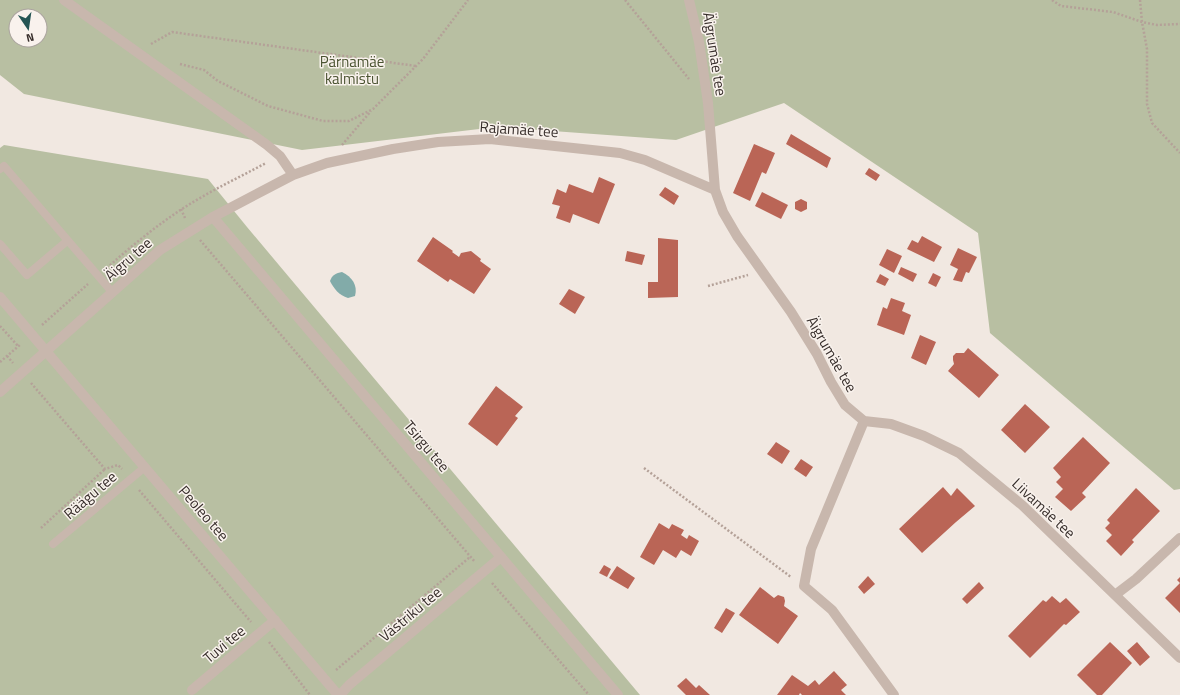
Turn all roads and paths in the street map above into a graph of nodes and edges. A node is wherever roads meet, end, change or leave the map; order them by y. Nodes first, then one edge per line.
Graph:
1 (64, 0) edge
2 (468, 0) edge
3 (625, 0) edge
4 (690, 0) edge
5 (1052, 0) edge
6 (1140, 0) edge
7 (1142, 22) junction
8 (1180, 24) edge
9 (137, 52) junction
10 (174, 62) dead end
11 (416, 66) junction
12 (708, 103) junction
13 (373, 109) junction
14 (1180, 153) edge
15 (327, 163) junction
16 (0, 169) edge
17 (293, 175) junction
18 (715, 190) junction
19 (181, 209) dead end
20 (213, 217) junction
21 (191, 230) junction
22 (67, 240) junction
23 (0, 244) edge
24 (762, 271) junction
25 (708, 286) dead end
26 (112, 292) junction
27 (0, 297) edge
28 (0, 326) edge
29 (18, 346) dead end
30 (47, 351) junction
31 (7, 356) dead end
32 (22, 373) junction
33 (0, 392) edge
34 (864, 421) junction
35 (145, 467) junction
36 (644, 468) dead end
37 (105, 469) junction
38 (130, 479) junction
39 (41, 528) dead end
40 (1180, 538) edge
41 (53, 544) dead end
42 (470, 557) junction
43 (501, 557) junction
44 (483, 572) junction
45 (804, 586) junction
46 (1115, 595) junction
47 (275, 620) junction
48 (261, 633) junction
49 (1180, 658) edge
50 (325, 679) junction
51 (192, 690) dead end
52 (310, 695) edge
53 (339, 695) edge
54 (589, 695) edge
55 (618, 695) edge
56 (894, 695) edge

1 - 9 street
2 - 11 path
3 - 12 path
4 - 12 street, Äigrumäe tee
5 - 7 path
6 - 7 path
7 - 8 path
7 - 14 path
9 - 11 path
9 - 17 street
10 - 13 path
11 - 13 path
12 - 18 street, Äigrumäe tee
13 - 15 path
15 - 17 street, Rajamäe tee
15 - 18 street, Rajamäe tee
16 - 22 lane
17 - 20 street, Äigru tee
18 - 24 street, Äigrumäe tee
19 - 21 path
20 - 21 street, Äigru tee
20 - 43 street, Tsirgu tee
21 - 26 street, Äigru tee
21 - 42 path
22 - 23 lane
22 - 26 lane
24 - 25 path
24 - 34 street, Äigrumäe tee
26 - 30 street, Äigru tee
27 - 30 street, Peoleo tee
28 - 29 path
30 - 32 street, Äigru tee
30 - 35 street, Peoleo tee
31 - 32 path
32 - 33 street, Äigru tee
32 - 37 path
34 - 45 street
34 - 46 street, Liivamäe tee
35 - 38 lane, Räägu tee
35 - 47 street, Peoleo tee
36 - 45 path
37 - 38 path
37 - 39 path
38 - 41 lane, Räägu tee
38 - 48 path
40 - 46 street
42 - 44 path
42 - 50 path
43 - 44 street, Västriku tee
43 - 55 street, Tsirgu tee
44 - 53 street, Västriku tee
44 - 54 path
45 - 56 street
46 - 49 street, Liivamäe tee
47 - 48 street, Tuvi tee
47 - 50 street, Peoleo tee
48 - 51 street, Tuvi tee
48 - 52 path
50 - 53 street, Peoleo tee

